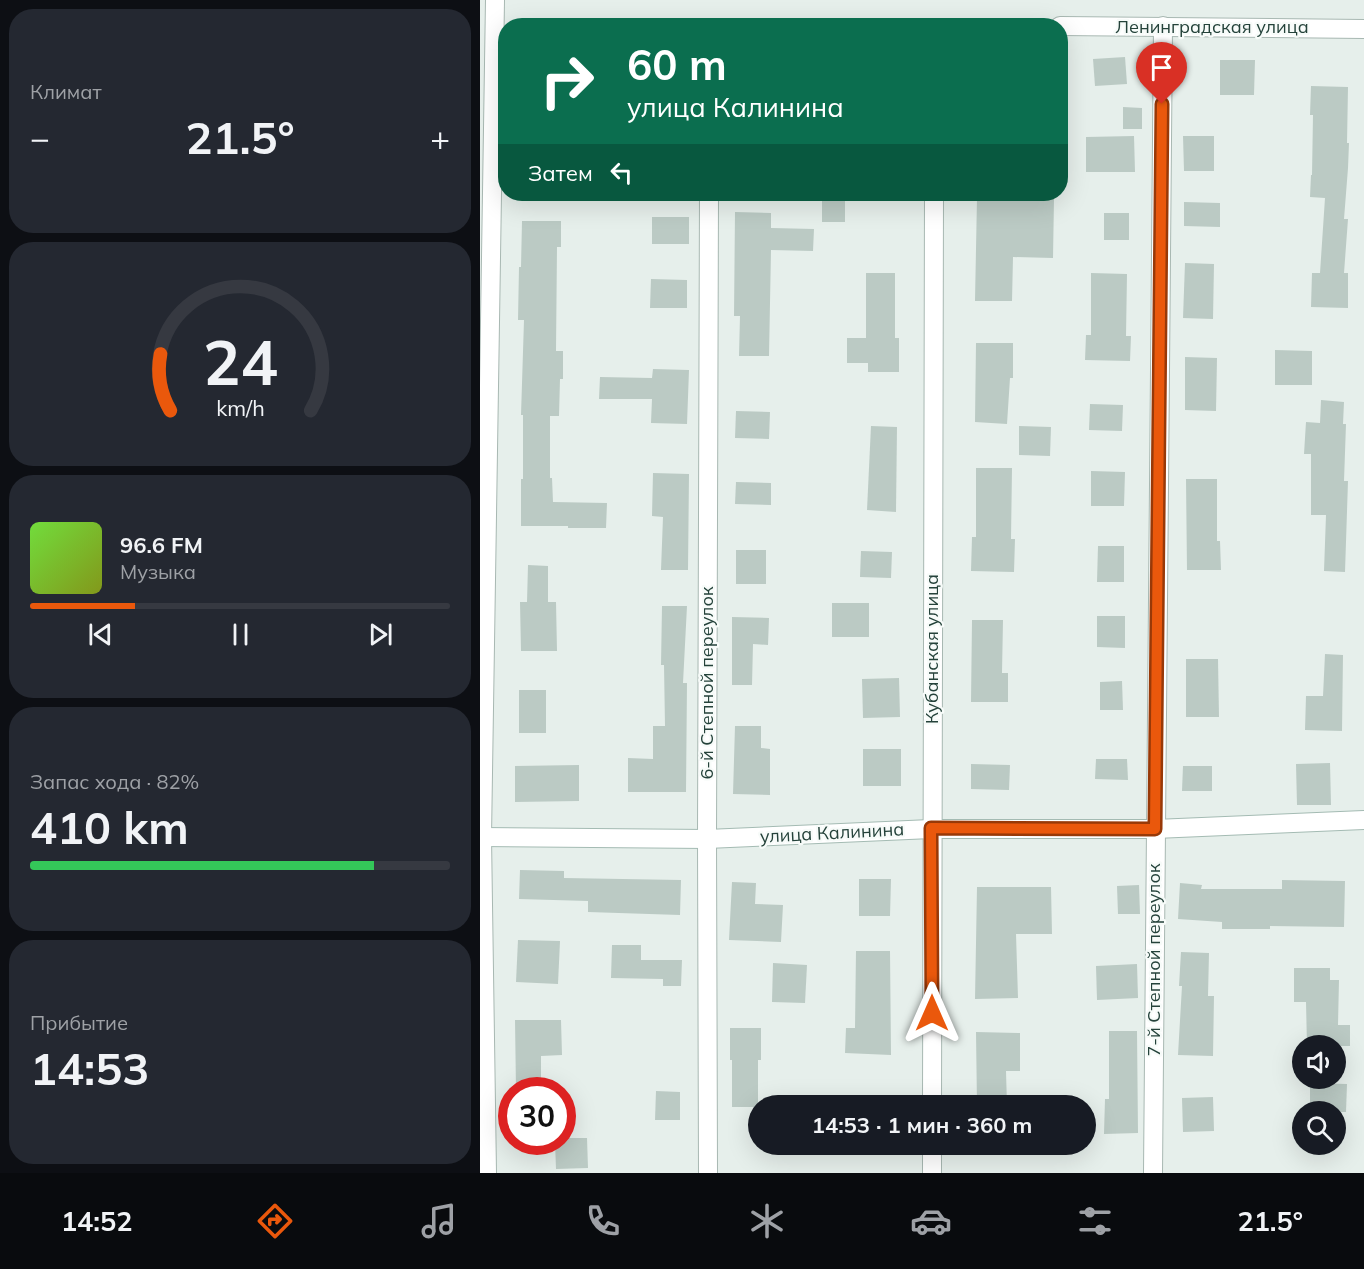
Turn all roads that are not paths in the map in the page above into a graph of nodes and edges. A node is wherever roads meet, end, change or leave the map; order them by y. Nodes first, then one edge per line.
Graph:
1 (495, 0) edge
2 (1068, 26) edge
3 (1163, 26) junction
4 (493, 29) edge
5 (1364, 29) edge
6 (709, 201) edge
7 (934, 201) edge
8 (1364, 820) edge
9 (931, 828) junction
10 (1155, 829) junction
11 (481, 837) edge
12 (706, 839) junction
13 (932, 1095) edge
14 (932, 1155) edge
15 (487, 1173) edge
16 (708, 1173) edge
17 (932, 1173) edge
18 (1153, 1173) edge

1 - 4 street
2 - 3 street, Ленинградская улица
3 - 5 street, Ленинградская улица
3 - 10 street, 7-й Степной переулок
4 - 11 street
6 - 12 street, 6-й Степной переулок
7 - 9 street, Кубанская улица
8 - 10 street, улица Калинина
9 - 10 street, улица Калинина
9 - 12 street, улица Калинина
9 - 13 street, Кубанская улица
10 - 18 street, 7-й Степной переулок
11 - 12 street, улица Калинина
11 - 15 street
12 - 16 street, 6-й Степной переулок
14 - 17 street

